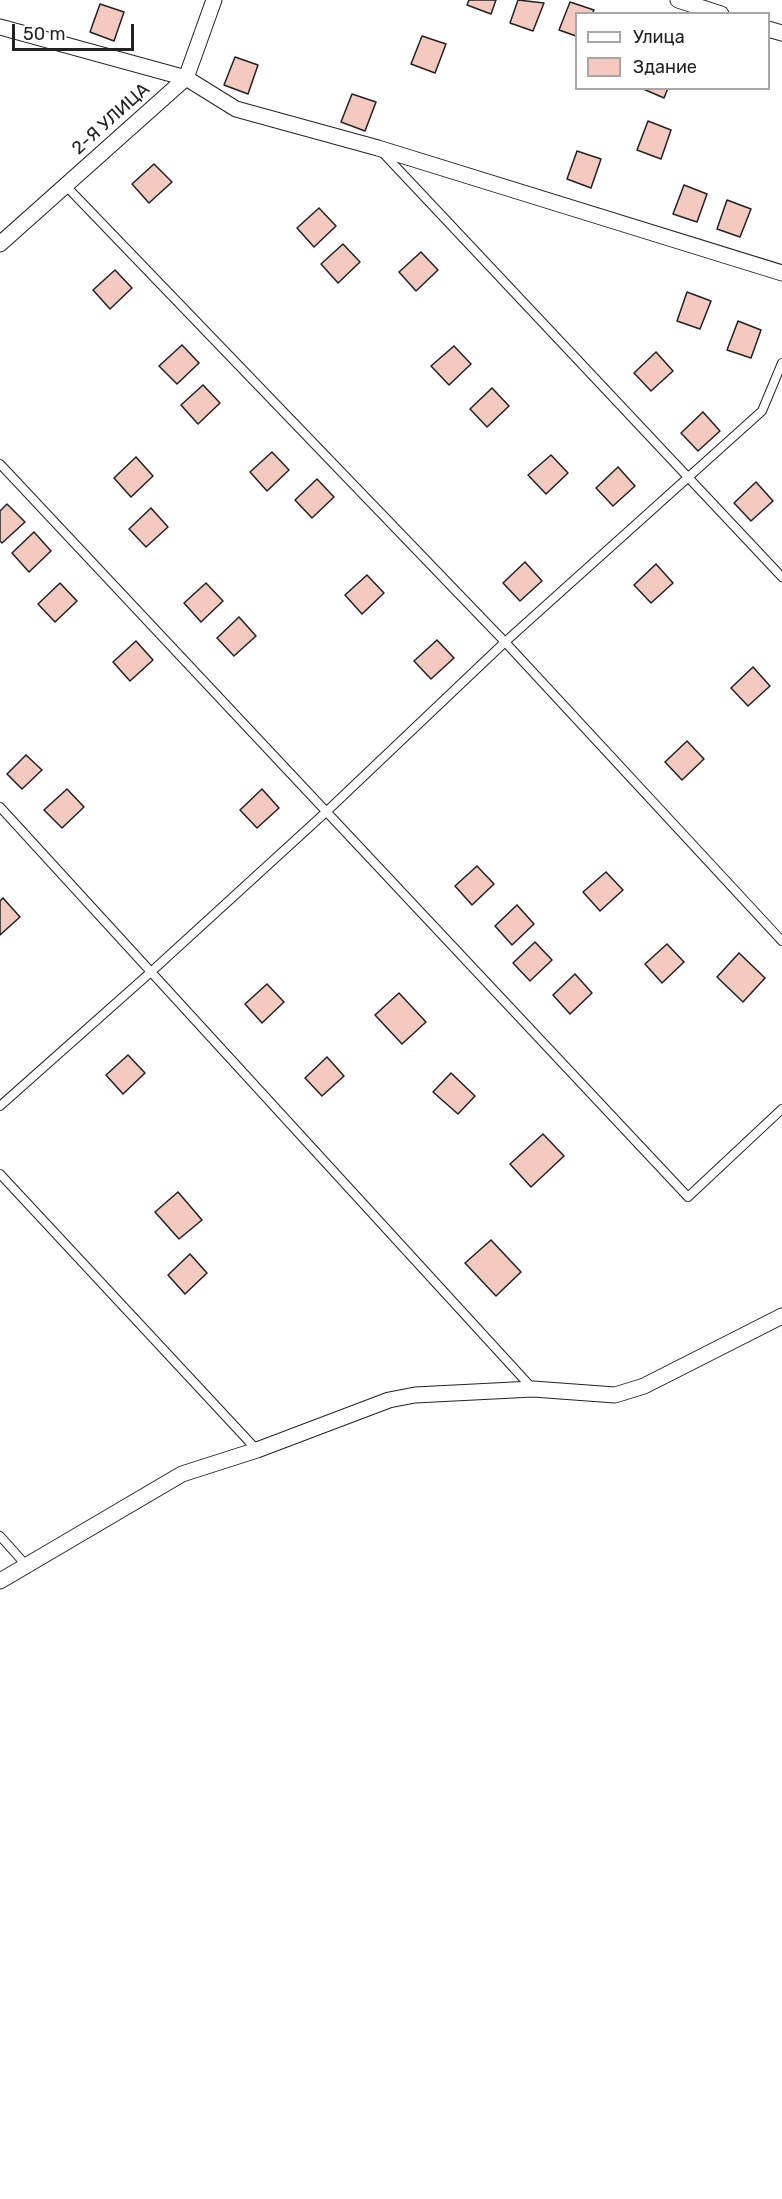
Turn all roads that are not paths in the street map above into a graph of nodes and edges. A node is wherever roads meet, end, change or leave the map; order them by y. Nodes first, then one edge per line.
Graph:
1 (214, 0) edge
2 (678, 0) edge
3 (715, 12) edge
4 (0, 27) edge
5 (186, 78) junction
6 (378, 147) junction
7 (66, 186) junction
8 (0, 244) edge
9 (782, 273) edge
10 (782, 363) edge
11 (0, 464) edge
12 (688, 477) junction
13 (782, 577) edge
14 (505, 642) junction
15 (0, 807) edge
16 (326, 812) junction
17 (782, 941) edge
18 (152, 971) junction
19 (0, 1106) edge
20 (782, 1109) edge
21 (0, 1174) edge
22 (782, 1316) edge
23 (533, 1389) junction
24 (257, 1450) junction
25 (0, 1536) edge
26 (26, 1565) junction
27 (0, 1581) edge

1 - 5 street, 2-Я УЛИЦА
2 - 3 street
4 - 5 street
5 - 6 street
5 - 7 street, 2-Я УЛИЦА
6 - 9 street
6 - 12 lane
7 - 8 street, 2-Я УЛИЦА
7 - 14 lane
10 - 12 lane
11 - 16 lane
12 - 13 lane
12 - 14 lane
14 - 16 lane
14 - 17 lane
15 - 18 lane
16 - 18 lane
16 - 20 lane
18 - 19 lane
18 - 23 lane
21 - 24 lane
22 - 23 street
23 - 24 street
24 - 26 street
25 - 26 lane
26 - 27 street

